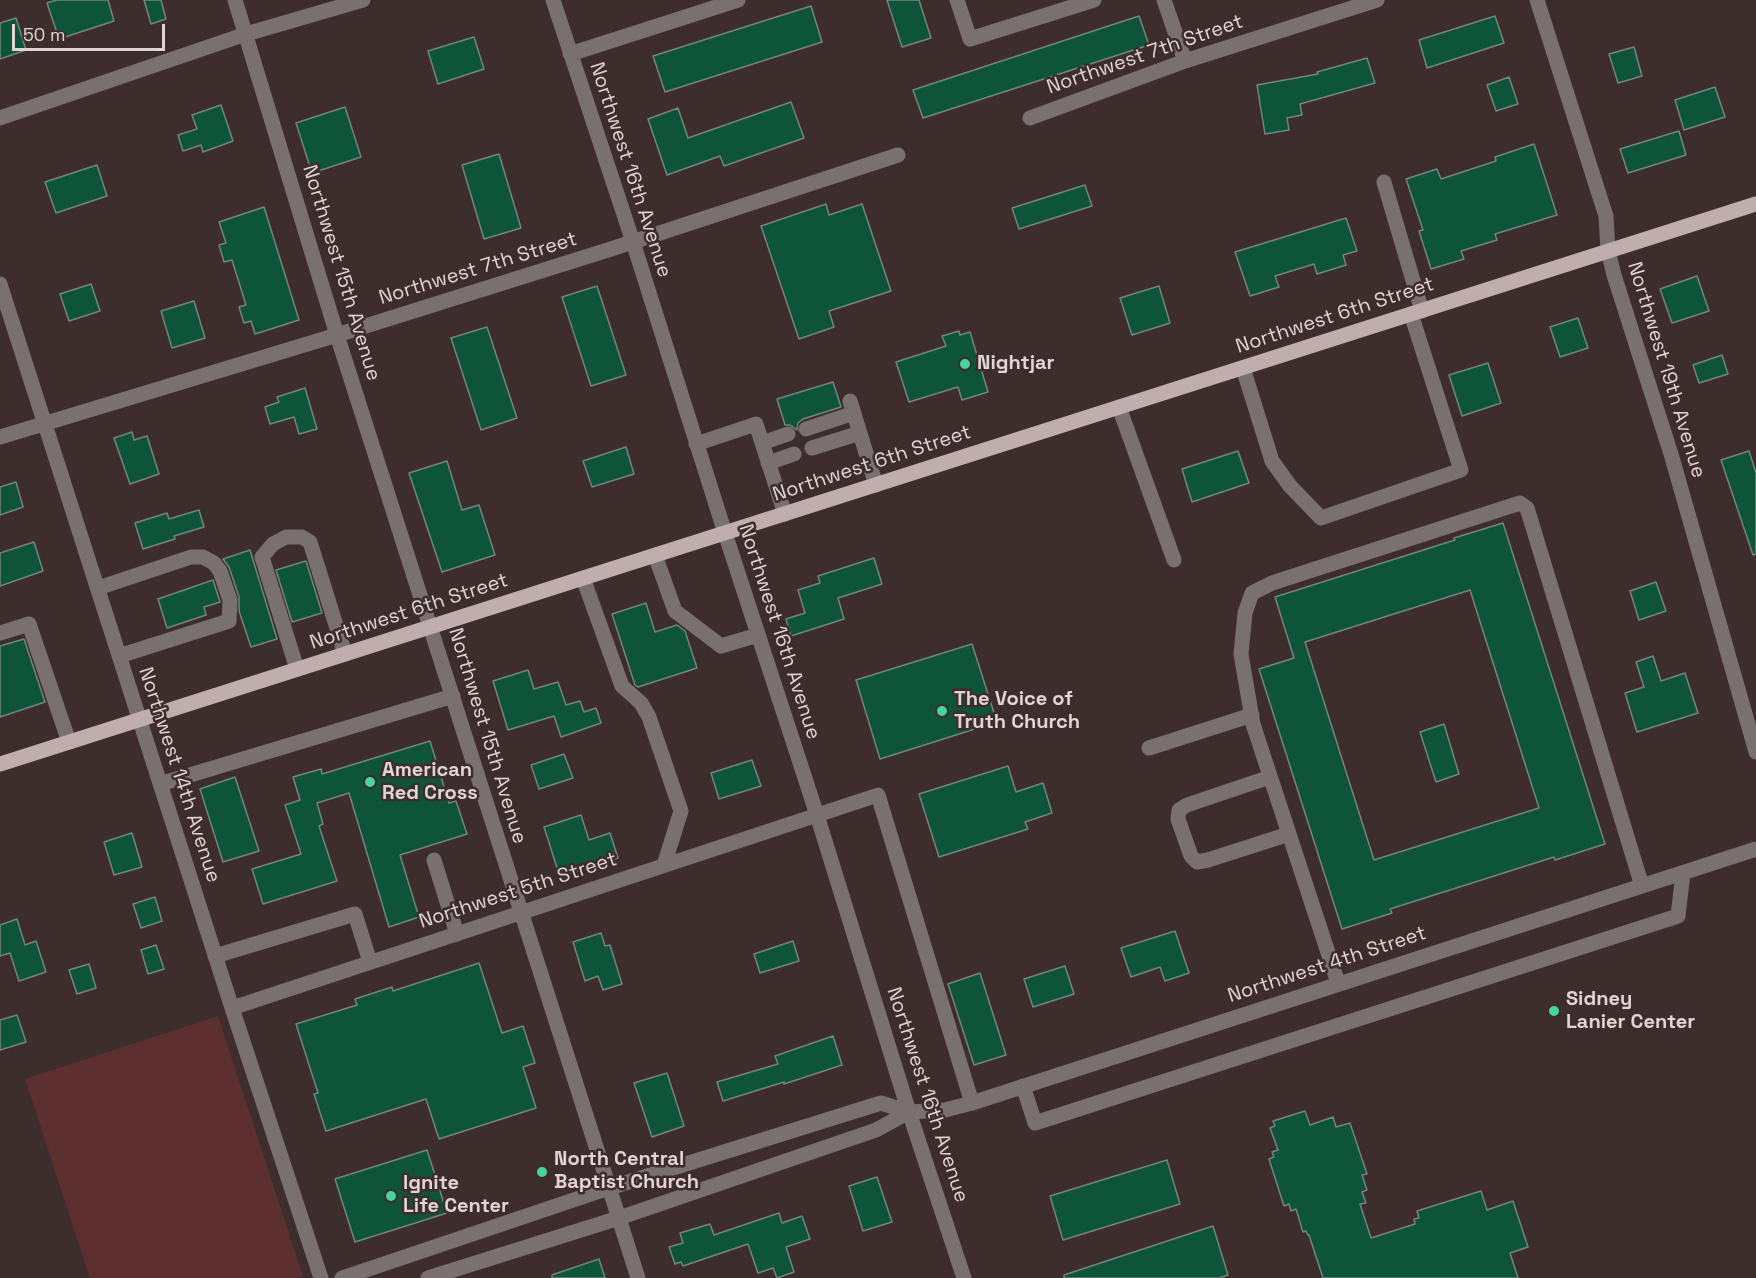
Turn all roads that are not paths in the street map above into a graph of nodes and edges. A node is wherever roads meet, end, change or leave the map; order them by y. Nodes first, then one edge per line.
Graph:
1 (235, 0) edge
2 (363, 0) edge
3 (553, 0) edge
4 (738, 0) edge
5 (957, 0) edge
6 (1094, 0) edge
7 (1164, 0) edge
8 (1377, 0) edge
9 (1537, 0) edge
10 (246, 34) junction
11 (570, 54) junction
12 (1185, 61) junction
13 (0, 118) edge
14 (1030, 118) dead end
15 (898, 155) dead end
16 (1384, 182) dead end
17 (1756, 204) edge
18 (633, 242) junction
19 (1608, 251) junction
20 (0, 284) edge
21 (1416, 312) junction
22 (337, 335) junction
23 (1243, 368) junction
24 (1119, 407) junction
25 (45, 422) junction
26 (806, 429) dead end
27 (860, 433) junction
28 (788, 434) dead end
29 (0, 437) edge
30 (762, 443) junction
31 (696, 444) junction
32 (812, 448) dead end
33 (794, 454) dead end
34 (768, 463) junction
35 (876, 485) junction
36 (785, 514) junction
37 (725, 533) junction
38 (655, 555) junction
39 (1174, 560) dead end
40 (583, 578) junction
41 (98, 588) junction
42 (431, 627) junction
43 (0, 633) edge
44 (758, 635) junction
45 (345, 654) junction
46 (119, 656) junction
47 (297, 669) junction
48 (453, 696) junction
49 (1252, 715) junction
50 (140, 720) junction
51 (69, 742) junction
52 (1149, 748) dead end
53 (1756, 752) edge
54 (0, 764) edge
55 (1270, 777) junction
56 (160, 784) junction
57 (817, 815) junction
58 (1288, 834) junction
59 (1756, 849) edge
60 (434, 860) dead end
61 (664, 865) junction
62 (1683, 873) junction
63 (1642, 886) junction
64 (520, 912) junction
65 (457, 933) junction
66 (215, 956) junction
67 (370, 962) junction
68 (1338, 983) junction
69 (232, 1008) junction
70 (1023, 1086) junction
71 (972, 1103) junction
72 (909, 1112) junction
73 (609, 1188) junction
74 (619, 1218) junction
75 (321, 1278) edge
76 (342, 1278) edge
77 (428, 1278) edge
78 (639, 1278) edge
79 (964, 1278) edge

1 - 10 street, Northwest 15th Avenue
2 - 10 street
3 - 11 street, Northwest 16th Avenue
4 - 11 street
5 - 6 street
7 - 12 street
8 - 12 street, Northwest 7th Street
9 - 19 street, Northwest 19th Avenue
10 - 13 street
10 - 22 street, Northwest 15th Avenue
11 - 18 street, Northwest 16th Avenue
12 - 14 street, Northwest 7th Street
15 - 18 street, Northwest 7th Street
16 - 21 street
17 - 19 main road, Northwest 6th Street
18 - 22 street, Northwest 7th Street
18 - 31 street, Northwest 16th Avenue
19 - 21 main road, Northwest 6th Street
19 - 53 street, Northwest 19th Avenue
20 - 25 street, Northwest 14th Avenue
21 - 23 main road, Northwest 6th Street
21 - 23 street
22 - 25 street, Northwest 7th Street
22 - 42 street, Northwest 15th Avenue
23 - 24 main road, Northwest 6th Street
24 - 35 main road, Northwest 6th Street
24 - 39 street
25 - 29 street, Northwest 7th Street
25 - 41 street, Northwest 14th Avenue
26 - 27 street
27 - 32 street
27 - 35 street
28 - 30 street
30 - 31 street
30 - 34 street
31 - 37 street, Northwest 16th Avenue
33 - 34 street
34 - 36 street
35 - 36 main road, Northwest 6th Street
36 - 37 main road, Northwest 6th Street
37 - 38 main road, Northwest 6th Street
37 - 44 street, Northwest 16th Avenue
38 - 40 main road, Northwest 6th Street
38 - 44 street
40 - 42 main road, Northwest 6th Street
40 - 61 street
41 - 46 street, Northwest 14th Avenue
41 - 46 street
42 - 45 main road, Northwest 6th Street
42 - 48 street, Northwest 15th Avenue
43 - 51 street
44 - 57 street, Northwest 16th Avenue
45 - 47 main road, Northwest 6th Street
45 - 47 street
46 - 50 street, Northwest 14th Avenue
47 - 50 main road, Northwest 6th Street
48 - 56 street
48 - 64 street, Northwest 15th Avenue
49 - 52 street
49 - 55 street
49 - 63 street
50 - 51 main road, Northwest 6th Street
50 - 56 street, Northwest 14th Avenue
51 - 54 main road, Northwest 6th Street
55 - 58 street
55 - 58 street
56 - 66 street, Northwest 14th Avenue
57 - 61 street, Northwest 5th Street
57 - 71 street, Northwest 5th Street
57 - 72 street, Northwest 16th Avenue
58 - 68 street
59 - 62 street, Northwest 4th Street
60 - 65 street
61 - 64 street, Northwest 5th Street
62 - 63 street, Northwest 4th Street
62 - 70 street
63 - 68 street, Northwest 4th Street
64 - 65 street, Northwest 5th Street
64 - 73 street, Northwest 15th Avenue
65 - 67 street, Northwest 5th Street
66 - 67 street
66 - 69 street, Northwest 14th Avenue
67 - 69 street, Northwest 5th Street
68 - 70 street, Northwest 4th Street
69 - 75 street, Northwest 14th Avenue
70 - 71 street, Northwest 4th Street
71 - 72 street, Northwest 4th Street
72 - 73 street, Northwest 4th Street
72 - 74 street, Northwest 4th Street
72 - 79 street, Northwest 16th Avenue
73 - 74 street, Northwest 15th Avenue
73 - 76 street, Northwest 4th Street
74 - 77 street, Northwest 4th Street
74 - 78 street, Northwest 15th Avenue

